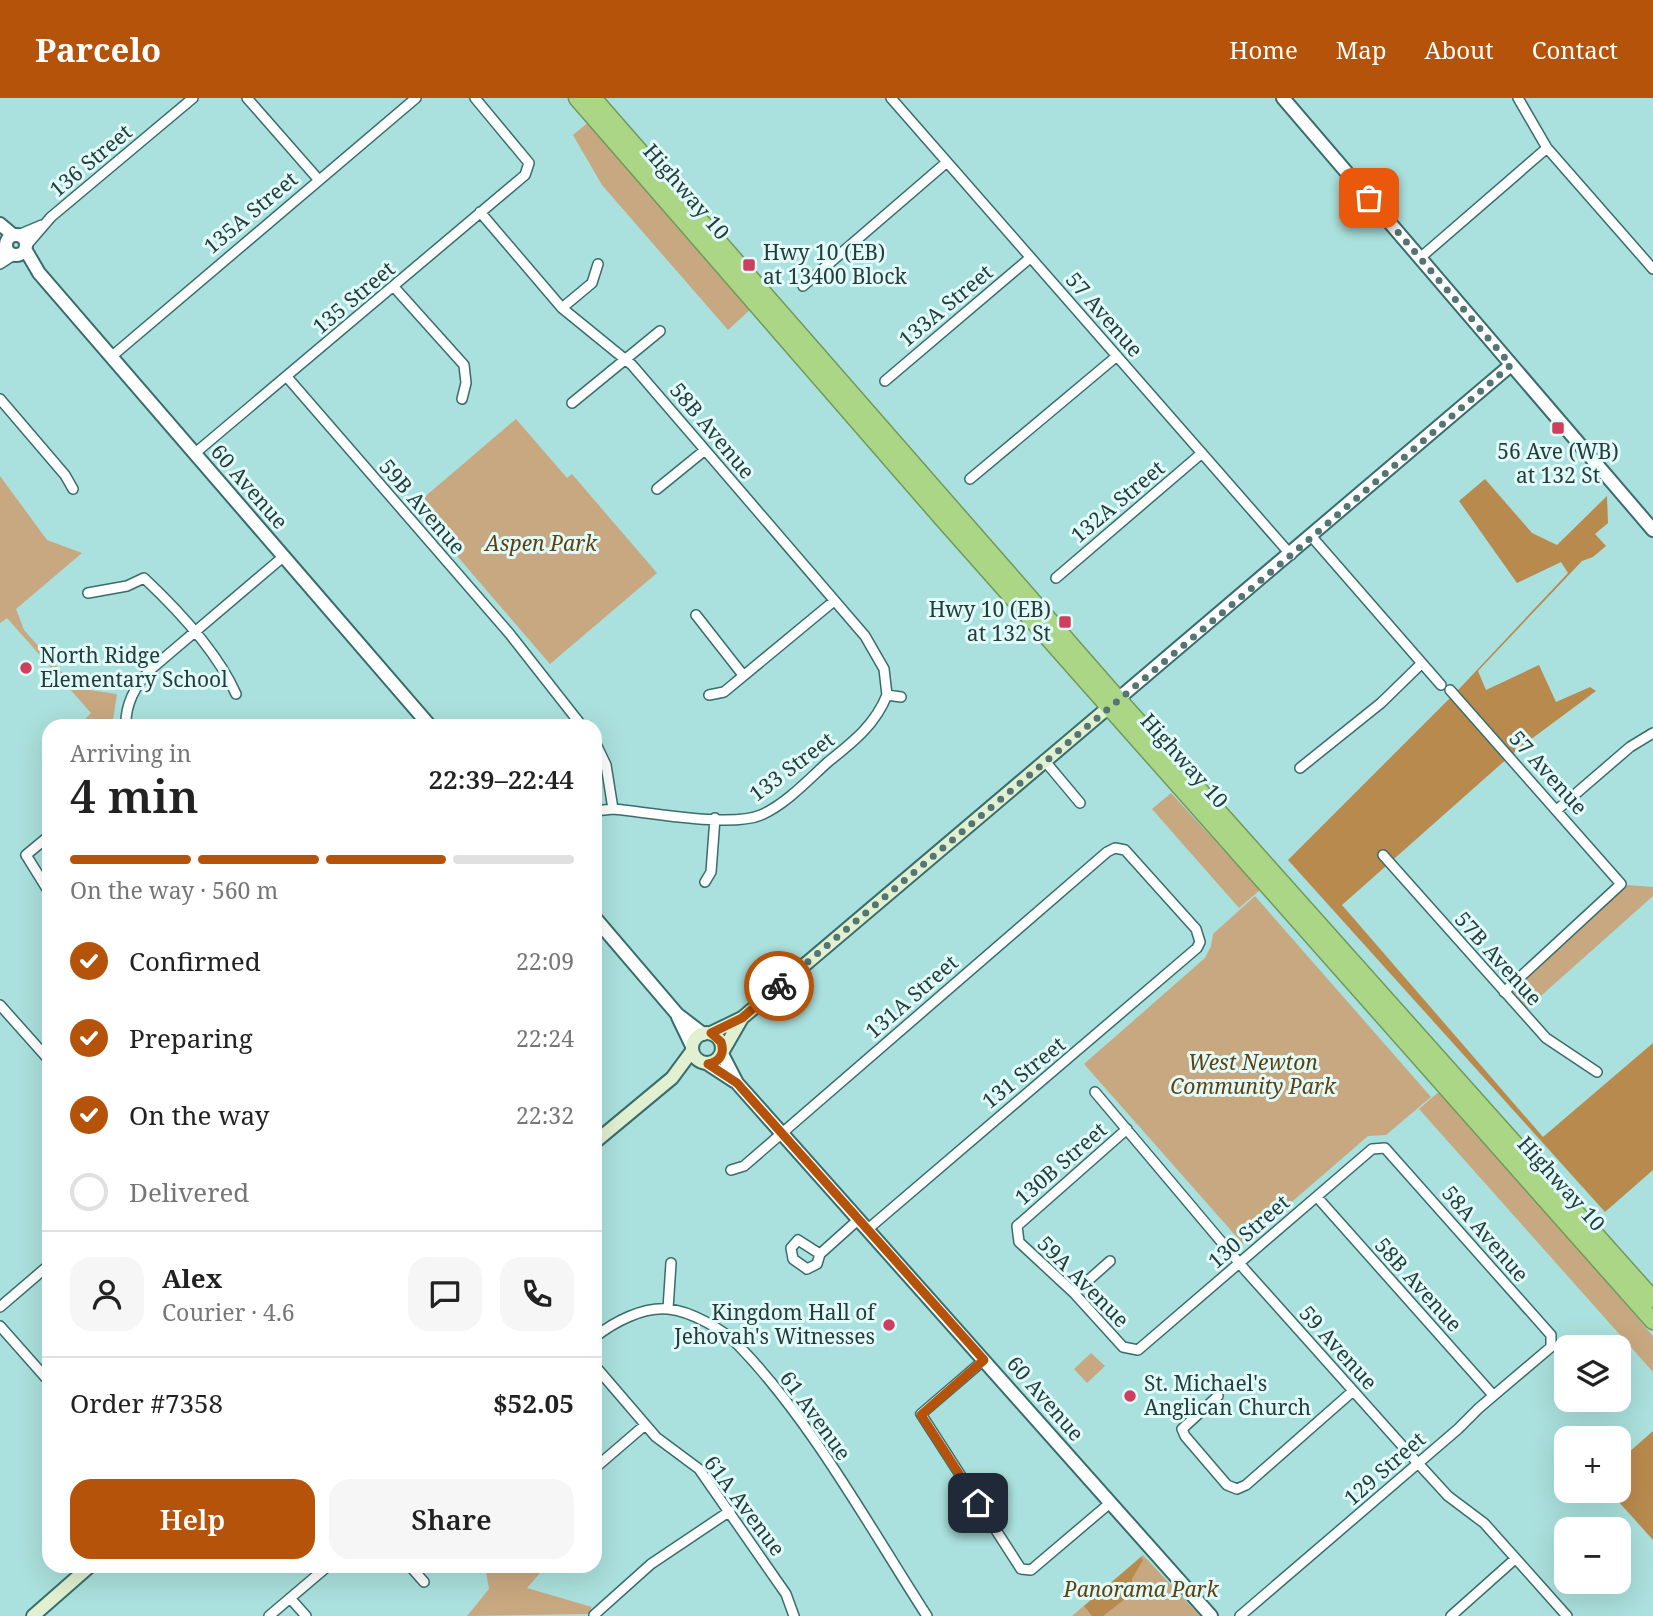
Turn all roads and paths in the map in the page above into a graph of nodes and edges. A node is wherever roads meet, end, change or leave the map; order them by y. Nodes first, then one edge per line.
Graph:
1 (193, 98) edge
2 (247, 98) edge
3 (416, 98) edge
4 (475, 98) edge
5 (577, 98) edge
6 (593, 98) edge
7 (891, 98) edge
8 (1283, 98) edge
9 (1518, 98) edge
10 (1547, 148) junction
11 (947, 162) junction
12 (318, 179) junction
13 (480, 212) junction
14 (0, 224) edge
15 (12, 245) edge
16 (1030, 258) junction
17 (1420, 258) junction
18 (0, 264) edge
19 (598, 264) dead end
20 (1653, 269) edge
21 (803, 286) dead end
22 (394, 287) junction
23 (562, 308) junction
24 (660, 331) dead end
25 (1117, 356) junction
26 (111, 357) junction
27 (624, 357) junction
28 (1511, 365) junction
29 (287, 377) junction
30 (885, 381) dead end
31 (0, 399) edge
32 (462, 399) dead end
33 (572, 403) dead end
34 (705, 450) junction
35 (1202, 453) junction
36 (194, 454) junction
37 (970, 479) dead end
38 (74, 489) dead end
39 (657, 489) dead end
40 (1653, 530) edge
41 (1312, 537) junction
42 (1291, 555) junction
43 (284, 557) junction
44 (1056, 578) dead end
45 (88, 593) dead end
46 (834, 601) junction
47 (695, 615) dead end
48 (194, 632) junction
49 (1421, 664) junction
50 (743, 676) junction
51 (1441, 685) dead end
52 (1450, 690) dead end
53 (236, 694) dead end
54 (709, 695) dead end
55 (887, 695) junction
56 (901, 697) dead end
57 (1113, 703) junction
58 (126, 719) edge
59 (424, 719) edge
60 (577, 719) edge
61 (1653, 733) edge
62 (602, 755) edge
63 (1044, 760) junction
64 (1300, 768) dead end
65 (1080, 803) dead end
66 (612, 809) junction
67 (1558, 809) junction
68 (602, 810) edge
69 (715, 818) junction
70 (42, 842) edge
71 (1115, 848) joint
72 (1383, 855) dead end
73 (42, 881) edge
74 (705, 882) dead end
75 (602, 926) edge
76 (1504, 992) junction
77 (0, 1005) edge
78 (677, 1014) junction
79 (742, 1018) junction
80 (707, 1033) junction
81 (692, 1049) junction
82 (42, 1052) edge
83 (722, 1052) junction
84 (707, 1064) junction
85 (1597, 1072) dead end
86 (672, 1078) junction
87 (737, 1083) junction
88 (1095, 1092) dead end
89 (1127, 1129) junction
90 (783, 1133) junction
91 (602, 1136) edge
92 (1385, 1148) joint
93 (731, 1170) dead end
94 (1317, 1197) junction
95 (863, 1224) junction
96 (1017, 1226) joint
97 (820, 1254) dead end
98 (1110, 1261) dead end
99 (671, 1263) dead end
100 (1240, 1263) junction
101 (42, 1271) edge
102 (1073, 1293) junction
103 (1653, 1299) edge
104 (0, 1307) edge
105 (668, 1309) junction
106 (1653, 1321) edge
107 (0, 1326) edge
108 (602, 1332) edge
109 (1551, 1347) joint
110 (1138, 1350) joint
111 (984, 1360) junction
112 (42, 1372) edge
113 (602, 1374) edge
114 (1353, 1391) junction
115 (1493, 1395) junction
116 (1218, 1396) dead end
117 (645, 1425) junction
118 (602, 1462) edge
119 (1419, 1464) junction
120 (1110, 1503) junction
121 (730, 1511) junction
122 (1515, 1559) junction
123 (82, 1573) edge
124 (320, 1573) edge
125 (416, 1573) edge
126 (424, 1582) dead end
127 (290, 1598) junction
128 (594, 1615) edge
129 (33, 1616) edge
130 (269, 1616) edge
131 (306, 1616) edge
132 (794, 1616) edge
133 (927, 1616) edge
134 (1211, 1616) edge
135 (1240, 1616) edge
136 (1451, 1616) edge
137 (1567, 1616) edge

1 - 15 street, 136 Street
2 - 12 street
3 - 12 street, 135A Street
4 - 13 street, 135 Street
5 - 57 highway, Highway 10
6 - 57 highway, Highway 10
7 - 11 street, 57 Avenue
8 - 17 street
9 - 10 street
10 - 17 street
10 - 20 street
11 - 16 street, 57 Avenue
11 - 21 street
12 - 26 street, 135A Street
13 - 22 street, 135 Street
13 - 23 street, 58B Avenue
14 - 15 street, 60 Avenue
15 - 18 street, 136 Street
15 - 26 street, 60 Avenue
16 - 25 street, 57 Avenue
16 - 30 street, 133A Street
17 - 28 street
19 - 23 street
22 - 29 street, 135 Street
22 - 32 street
23 - 27 street, 58B Avenue
24 - 27 street
25 - 35 street, 57 Avenue
25 - 37 street
26 - 36 street, 60 Avenue
27 - 33 street
27 - 34 street, 58B Avenue
28 - 40 street
28 - 41 street
29 - 36 street, 135 Street
29 - 60 street, 59B Avenue
31 - 38 street
34 - 39 street
34 - 46 street, 58B Avenue
35 - 42 street, 57 Avenue
35 - 44 street, 132A Street
36 - 43 street, 60 Avenue
41 - 42 street
41 - 49 street
42 - 57 street
43 - 48 street
43 - 59 street, 60 Avenue
45 - 48 street
46 - 50 street
46 - 55 street, 58B Avenue
47 - 50 street
48 - 53 street
48 - 58 street
49 - 51 street
49 - 64 street
50 - 54 street
52 - 67 street, 57 Avenue
55 - 56 street
55 - 69 street, 133 Street
57 - 63 main road
57 - 103 highway, Highway 10
57 - 106 highway, Highway 10
61 - 67 street
62 - 66 street
63 - 65 street
63 - 79 main road
66 - 68 street, 133 Street
66 - 69 street, 133 Street
67 - 76 street, 57 Avenue
69 - 74 street
70 - 73 street
71 - 90 street, 131A Street
71 - 95 street, 131 Street
72 - 76 street, 57B Avenue
75 - 78 street
76 - 85 street, 57B Avenue
77 - 82 street
78 - 80 street
78 - 81 street
79 - 80 main road
79 - 83 main road
80 - 81 main road
80 - 83 main road
81 - 84 main road
81 - 86 main road
83 - 84 main road
83 - 87 street, 60 Avenue
84 - 86 main road
84 - 87 street, 60 Avenue
86 - 91 main road
87 - 90 street, 60 Avenue
88 - 89 street, 59 Avenue
89 - 96 street, 130B Street
89 - 100 street, 59 Avenue
90 - 93 street, 131A Street
90 - 95 street, 60 Avenue
92 - 94 street, 130 Street
92 - 109 street, 58A Avenue
94 - 100 street, 130 Street
94 - 115 street, 58B Avenue
95 - 97 street, 131 Street
95 - 111 street, 60 Avenue
96 - 102 street, 59A Avenue
98 - 102 street
99 - 105 street
100 - 110 street, 130 Street
100 - 114 street, 59 Avenue
101 - 104 street
102 - 110 street, 59A Avenue
105 - 108 street
105 - 133 street, 61 Avenue
107 - 112 street
109 - 115 street, 129 Street
111 - 120 street, 60 Avenue
111 - 120 street
113 - 117 street, 61A Avenue
114 - 116 street
114 - 119 street, 59 Avenue
115 - 119 street, 129 Street
117 - 118 street
117 - 121 street, 61A Avenue
119 - 122 street, 59 Avenue
119 - 135 street, 129 Street
120 - 134 street, 60 Avenue
121 - 128 street
121 - 132 street, 61A Avenue
122 - 136 street
122 - 137 street, 59 Avenue
123 - 129 main road
124 - 127 street
125 - 126 street
127 - 130 street
127 - 131 street

